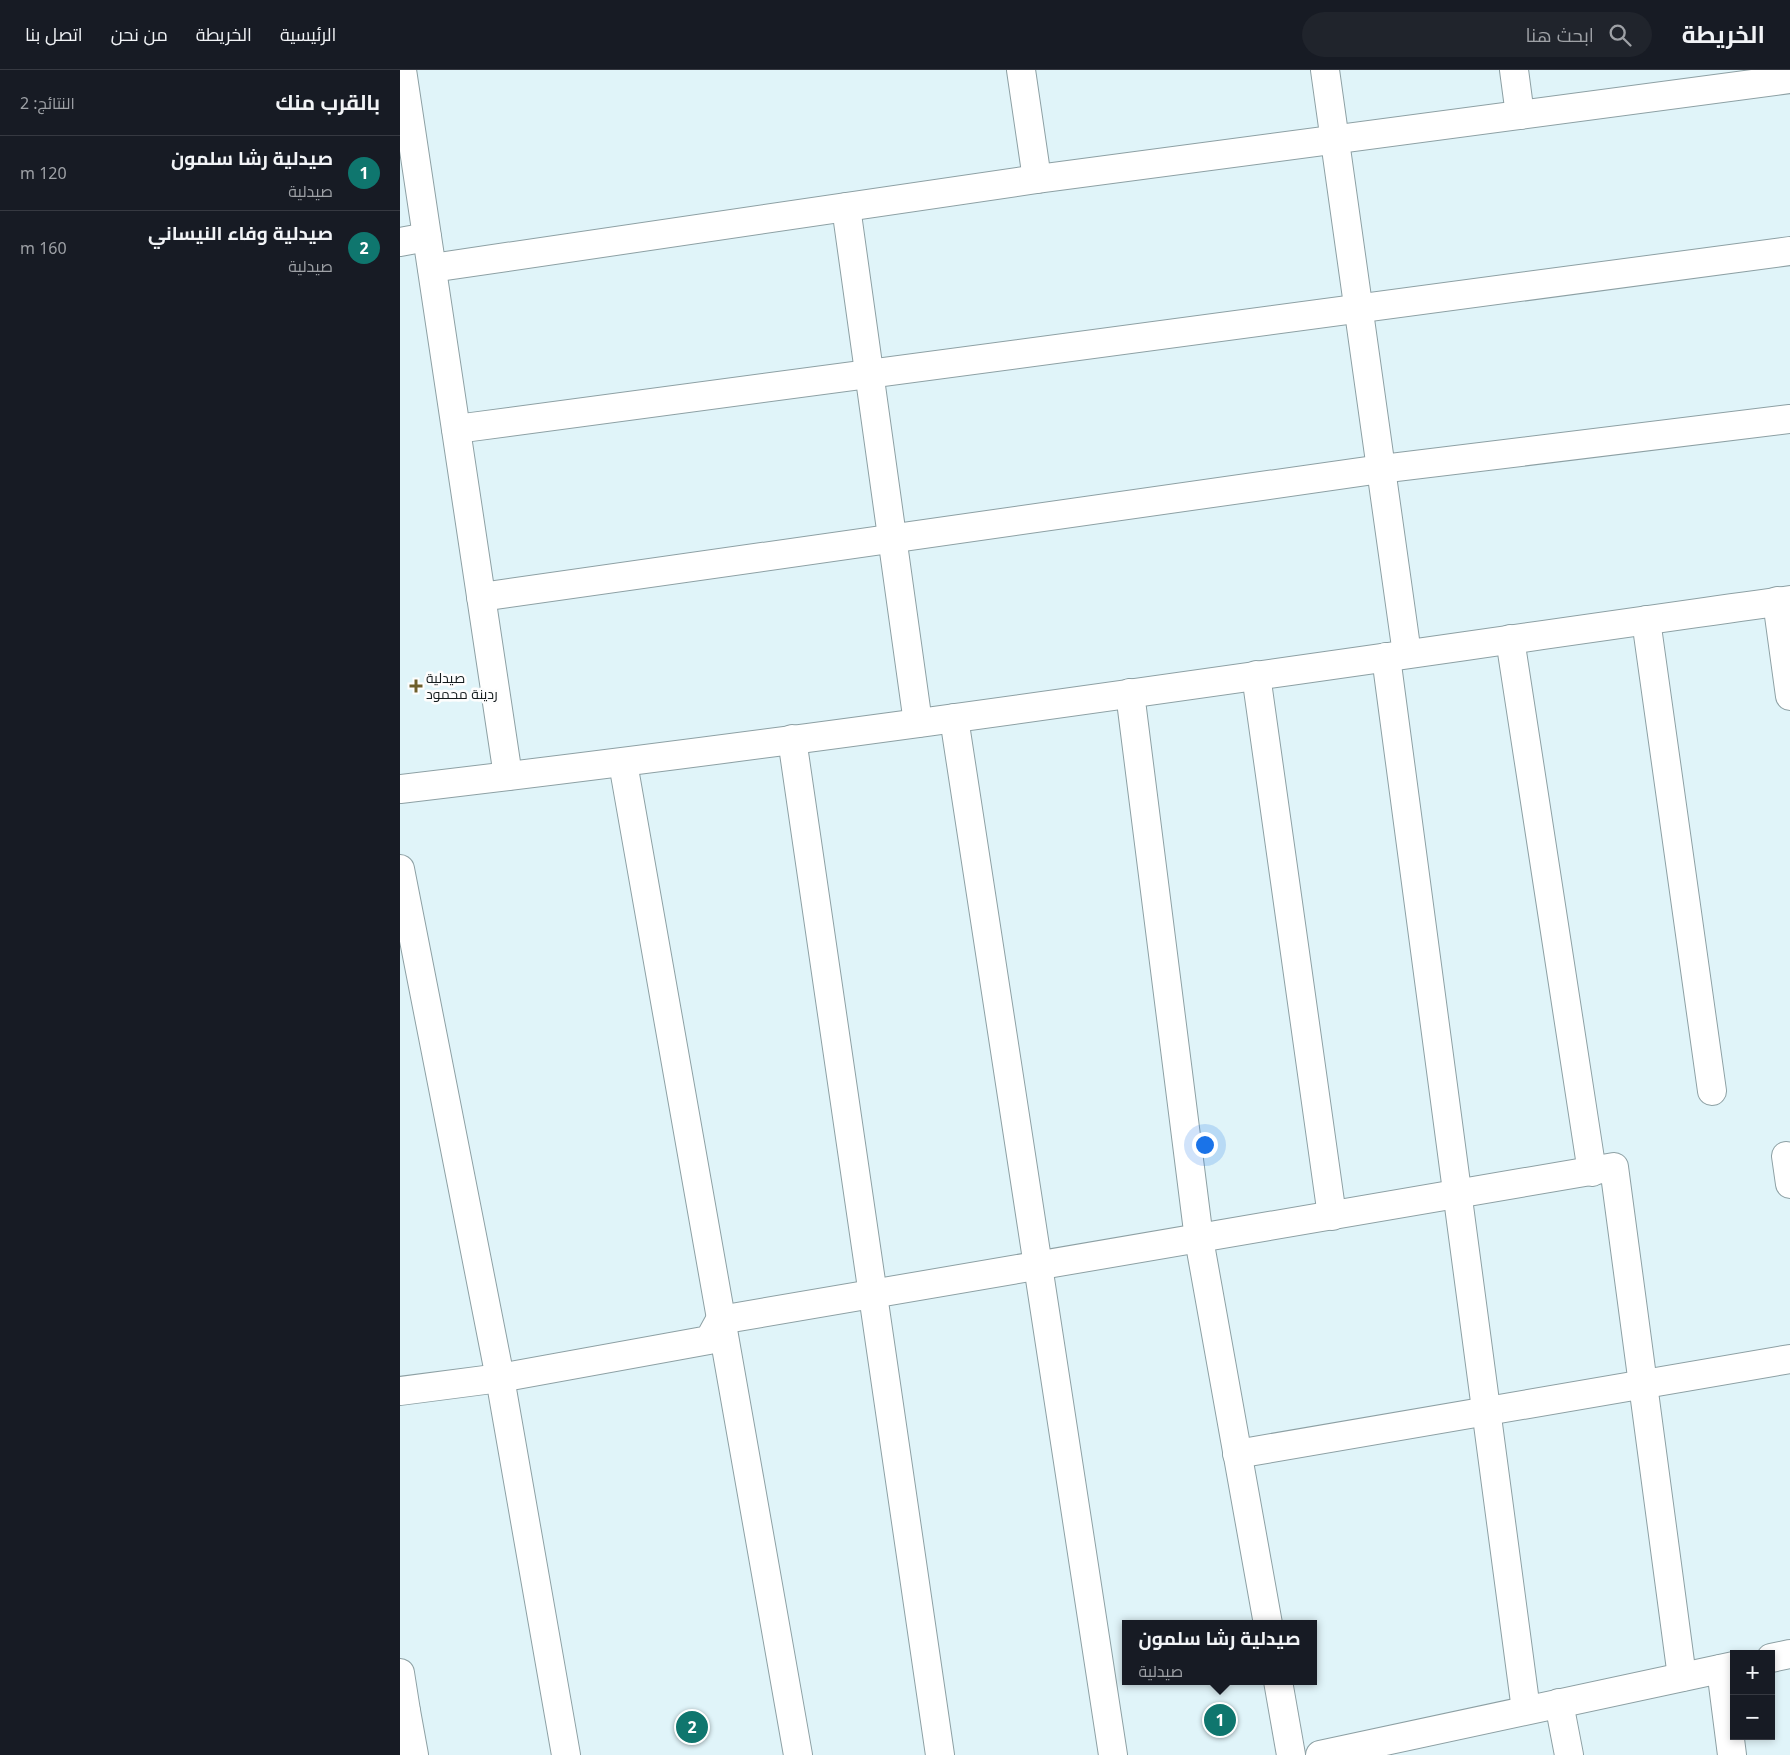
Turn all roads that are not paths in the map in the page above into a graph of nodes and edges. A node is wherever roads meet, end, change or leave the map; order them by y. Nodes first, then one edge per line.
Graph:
1 (402, 70) edge
2 (1021, 70) edge
3 (1326, 70) edge
4 (1514, 70) edge
5 (1790, 79) edge
6 (1520, 115) junction
7 (1335, 140) junction
8 (1037, 180) junction
9 (846, 207) junction
10 (427, 237) junction
11 (400, 242) edge
12 (1790, 251) edge
13 (432, 268) junction
14 (1359, 308) junction
15 (869, 374) junction
16 (1790, 419) edge
17 (456, 428) junction
18 (1381, 469) junction
19 (892, 539) junction
20 (481, 597) junction
21 (1784, 600) edge
22 (1646, 620) junction
23 (1510, 640) junction
24 (1397, 655) junction
25 (1256, 676) junction
26 (1130, 693) junction
27 (1790, 696) edge
28 (954, 718) junction
29 (918, 723) junction
30 (792, 739) junction
31 (623, 763) junction
32 (508, 776) junction
33 (400, 789) edge
34 (400, 868) edge
35 (1712, 1092) dead end
36 (1786, 1156) dead end
37 (1592, 1172) junction
38 (1790, 1184) edge
39 (1458, 1194) junction
40 (1332, 1216) junction
41 (1199, 1239) junction
42 (1038, 1266) junction
43 (874, 1294) junction
44 (720, 1320) junction
45 (1790, 1359) edge
46 (500, 1378) junction
47 (1644, 1384) junction
48 (400, 1391) edge
49 (1486, 1412) junction
50 (1237, 1454) junction
51 (1267, 1620) edge
52 (1790, 1654) edge
53 (1775, 1657) edge
54 (1727, 1668) edge
55 (400, 1673) edge
56 (1682, 1677) junction
57 (1279, 1685) edge
58 (1559, 1703) junction
59 (1526, 1710) junction
60 (403, 1711) edge
61 (1419, 1744) edge
62 (414, 1755) edge
63 (566, 1755) edge
64 (798, 1755) edge
65 (940, 1755) edge
66 (1113, 1755) edge
67 (1291, 1755) edge
68 (1320, 1755) edge
69 (1569, 1755) edge
70 (1732, 1755) edge

1 - 10 street
2 - 8 street
3 - 7 street
4 - 6 street
5 - 6 street
6 - 7 street
7 - 8 street
7 - 14 street
8 - 9 street
9 - 13 street
9 - 15 street
10 - 11 street
10 - 13 street
12 - 14 street
13 - 17 street
14 - 15 street
14 - 18 street
15 - 17 street
15 - 19 street
16 - 18 street
17 - 20 street
18 - 19 street
18 - 24 street
19 - 20 street
19 - 29 street
20 - 32 street
21 - 22 street
21 - 27 street
22 - 23 street
22 - 35 street
23 - 24 street
23 - 37 street
24 - 25 street
24 - 39 street
25 - 26 street
25 - 40 street
26 - 28 street
26 - 41 street
28 - 29 street
28 - 42 street
29 - 30 street
30 - 31 street
30 - 43 street
31 - 32 street
31 - 44 street
32 - 33 street
34 - 46 street
36 - 38 street
37 - 39 street
37 - 47 street
39 - 40 street
39 - 49 street
40 - 41 street
41 - 42 street
41 - 50 street
42 - 43 street
42 - 66 street
43 - 44 street
43 - 65 street
44 - 46 street
44 - 64 street
45 - 47 street
46 - 48 street
46 - 63 street
47 - 49 street
47 - 56 street
49 - 50 street
49 - 59 street
50 - 51 street
52 - 53 street
54 - 56 street
54 - 70 street
55 - 60 street
56 - 58 street
57 - 67 street
58 - 59 street
58 - 69 street
59 - 61 street
60 - 62 street
61 - 68 street

